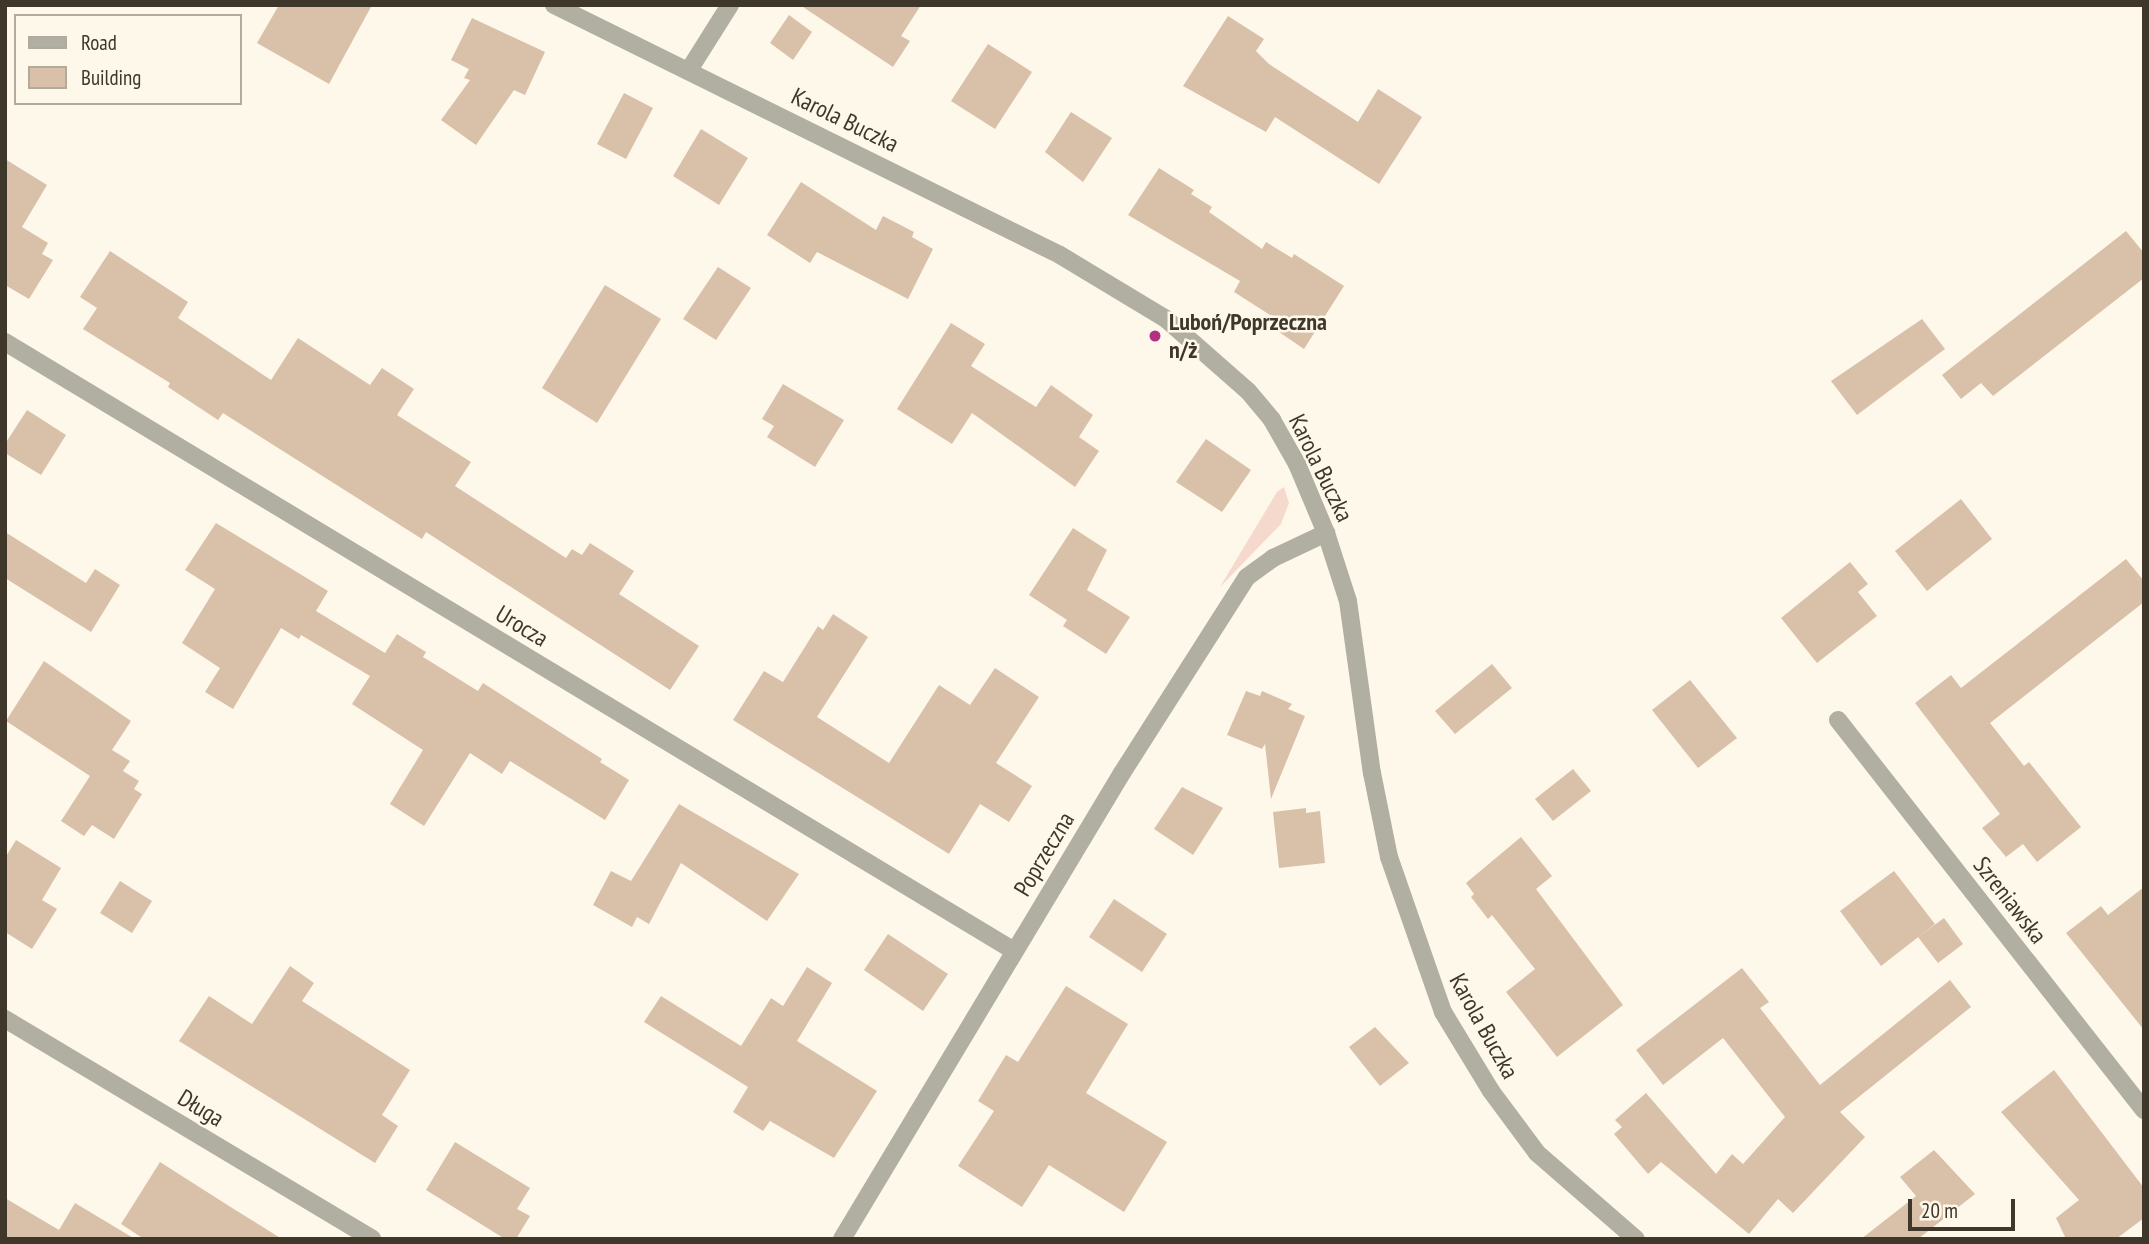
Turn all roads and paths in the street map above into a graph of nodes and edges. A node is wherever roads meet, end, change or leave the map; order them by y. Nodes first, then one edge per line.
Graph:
1 (554, 5) edge
2 (730, 5) edge
3 (689, 71) junction
4 (5, 342) edge
5 (1326, 533) junction
6 (1838, 720) dead end
7 (1014, 951) junction
8 (5, 1019) edge
9 (2144, 1110) edge
10 (372, 1239) edge
11 (842, 1239) edge
12 (1636, 1239) edge

1 - 3 street, Karola Buczka
2 - 3 street
3 - 5 street, Karola Buczka
4 - 7 street, Urocza
5 - 7 street, Poprzeczna
5 - 12 street, Karola Buczka
6 - 9 street, Szreniawska
7 - 11 street, Poprzeczna
8 - 10 street, Długa

